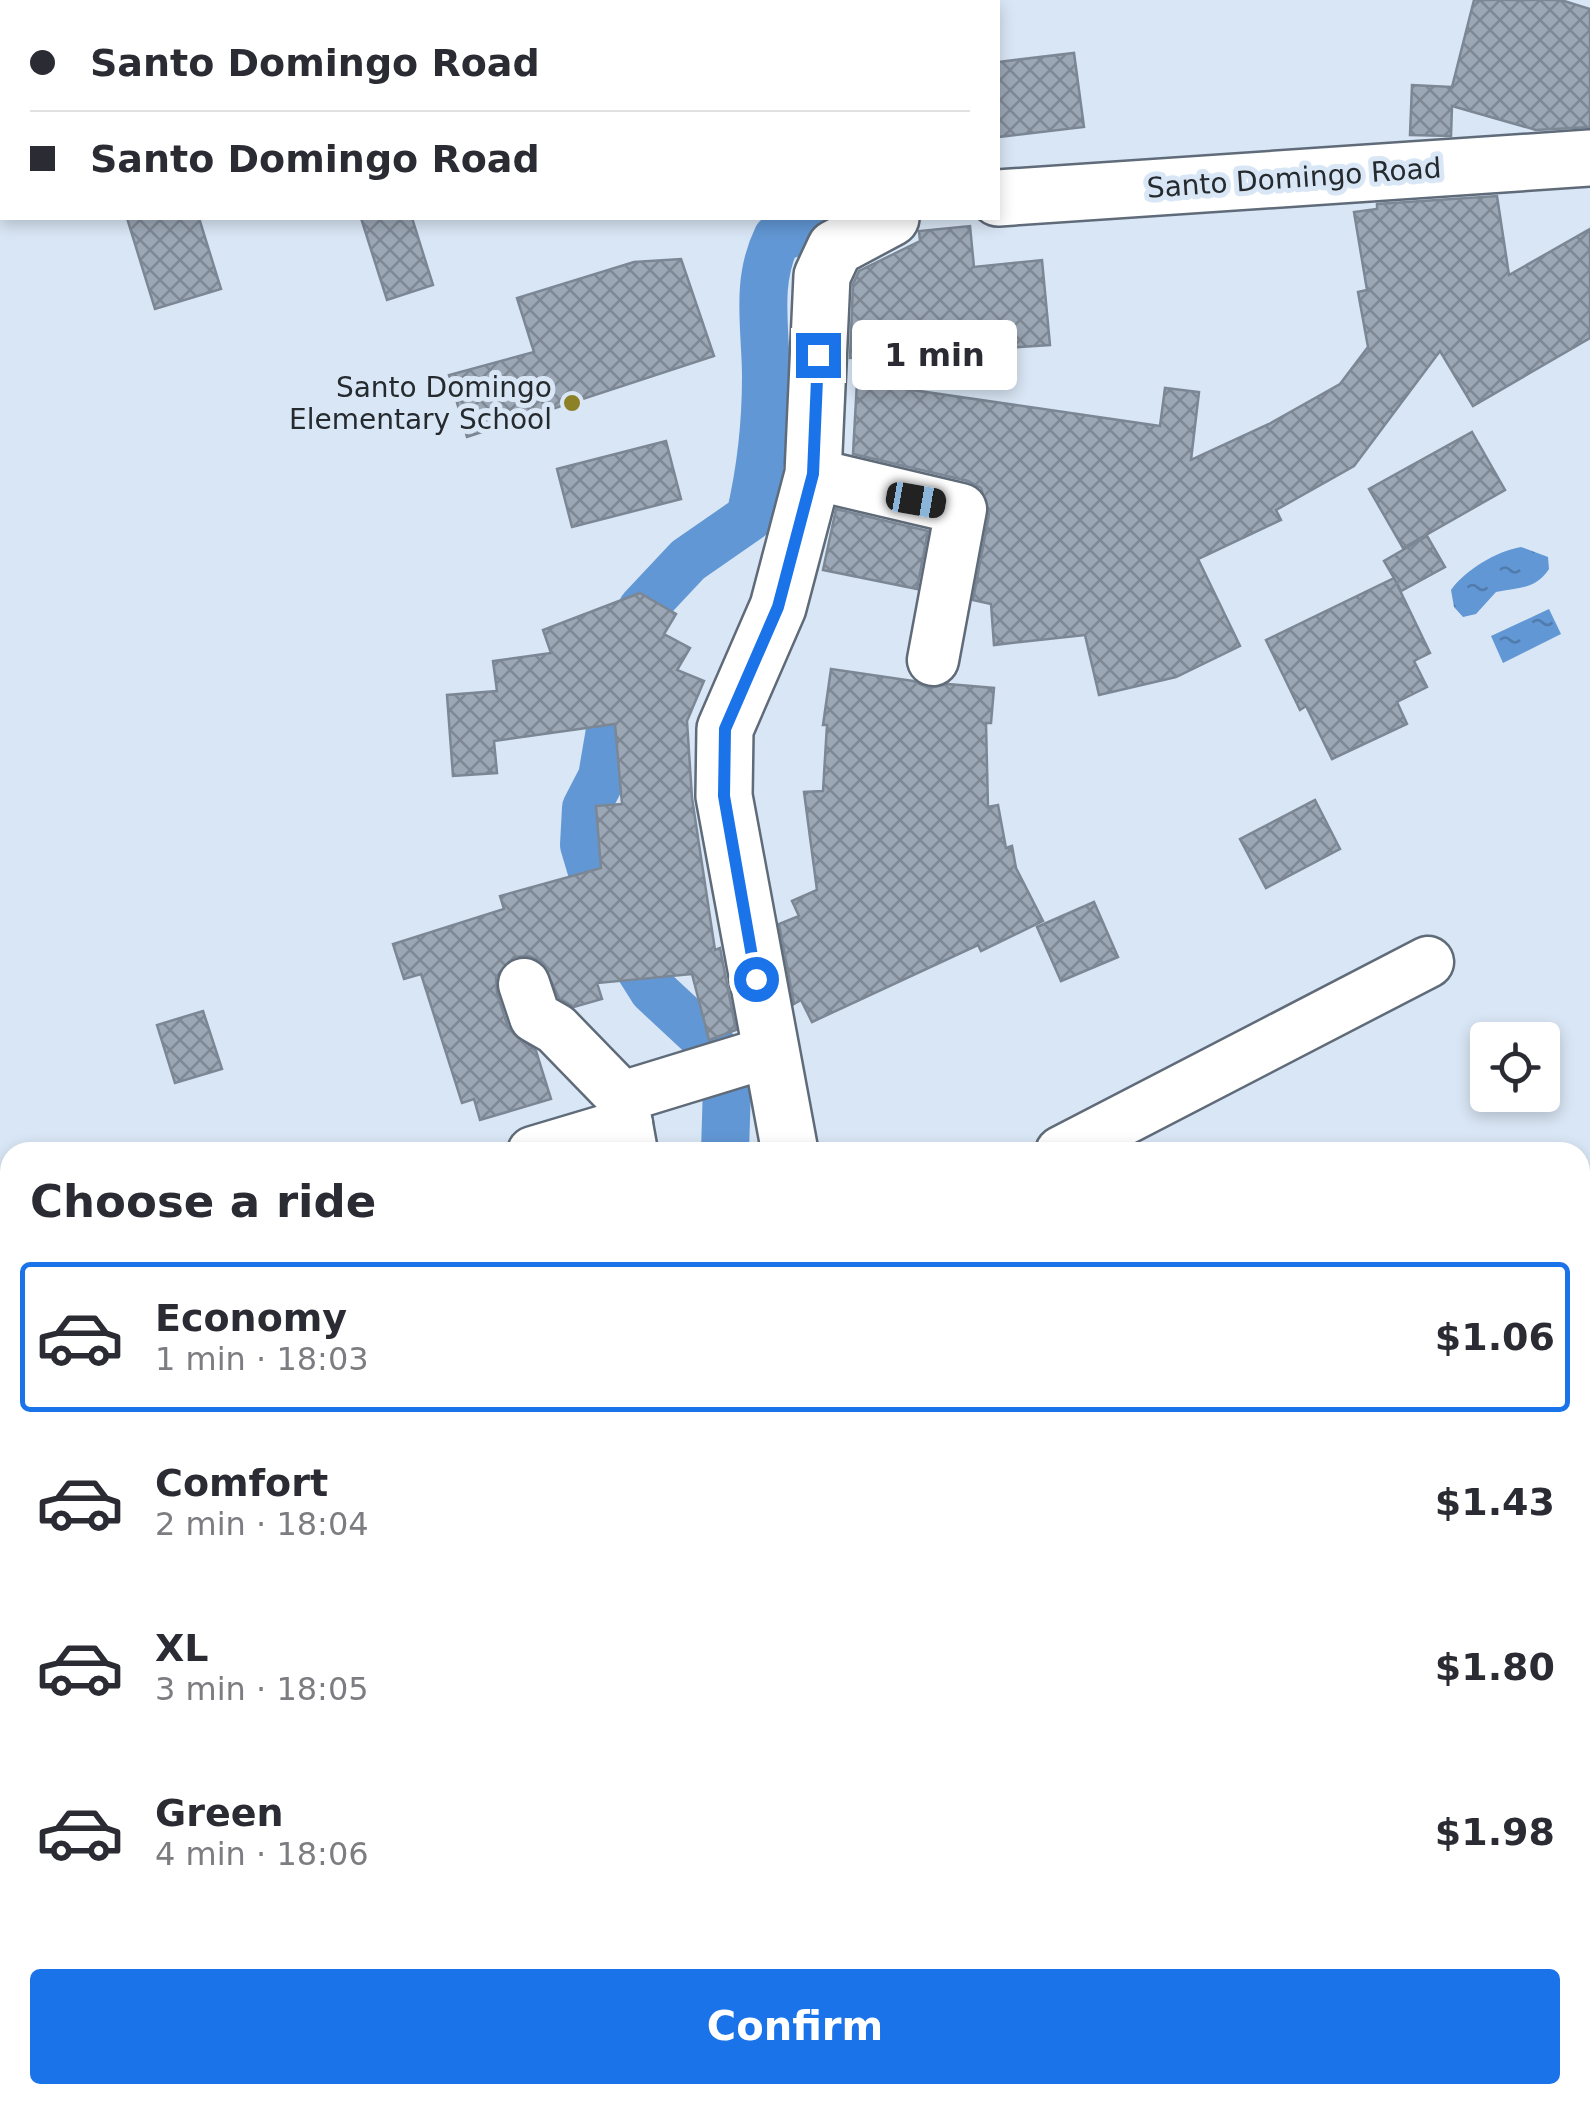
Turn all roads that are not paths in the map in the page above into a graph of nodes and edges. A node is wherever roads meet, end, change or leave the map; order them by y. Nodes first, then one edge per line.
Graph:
1 (1590, 158) edge
2 (1000, 198) edge
3 (887, 220) edge
4 (813, 474) junction
5 (933, 660) dead end
6 (1428, 962) dead end
7 (524, 984) dead end
8 (736, 1062) junction
9 (627, 1125) edge
10 (568, 1142) edge
11 (784, 1142) edge
12 (1080, 1142) edge

1 - 2 street, Santo Domingo Road
3 - 4 street
4 - 5 street
4 - 8 street
6 - 12 street
7 - 9 street
8 - 9 street
8 - 11 street
9 - 10 street

